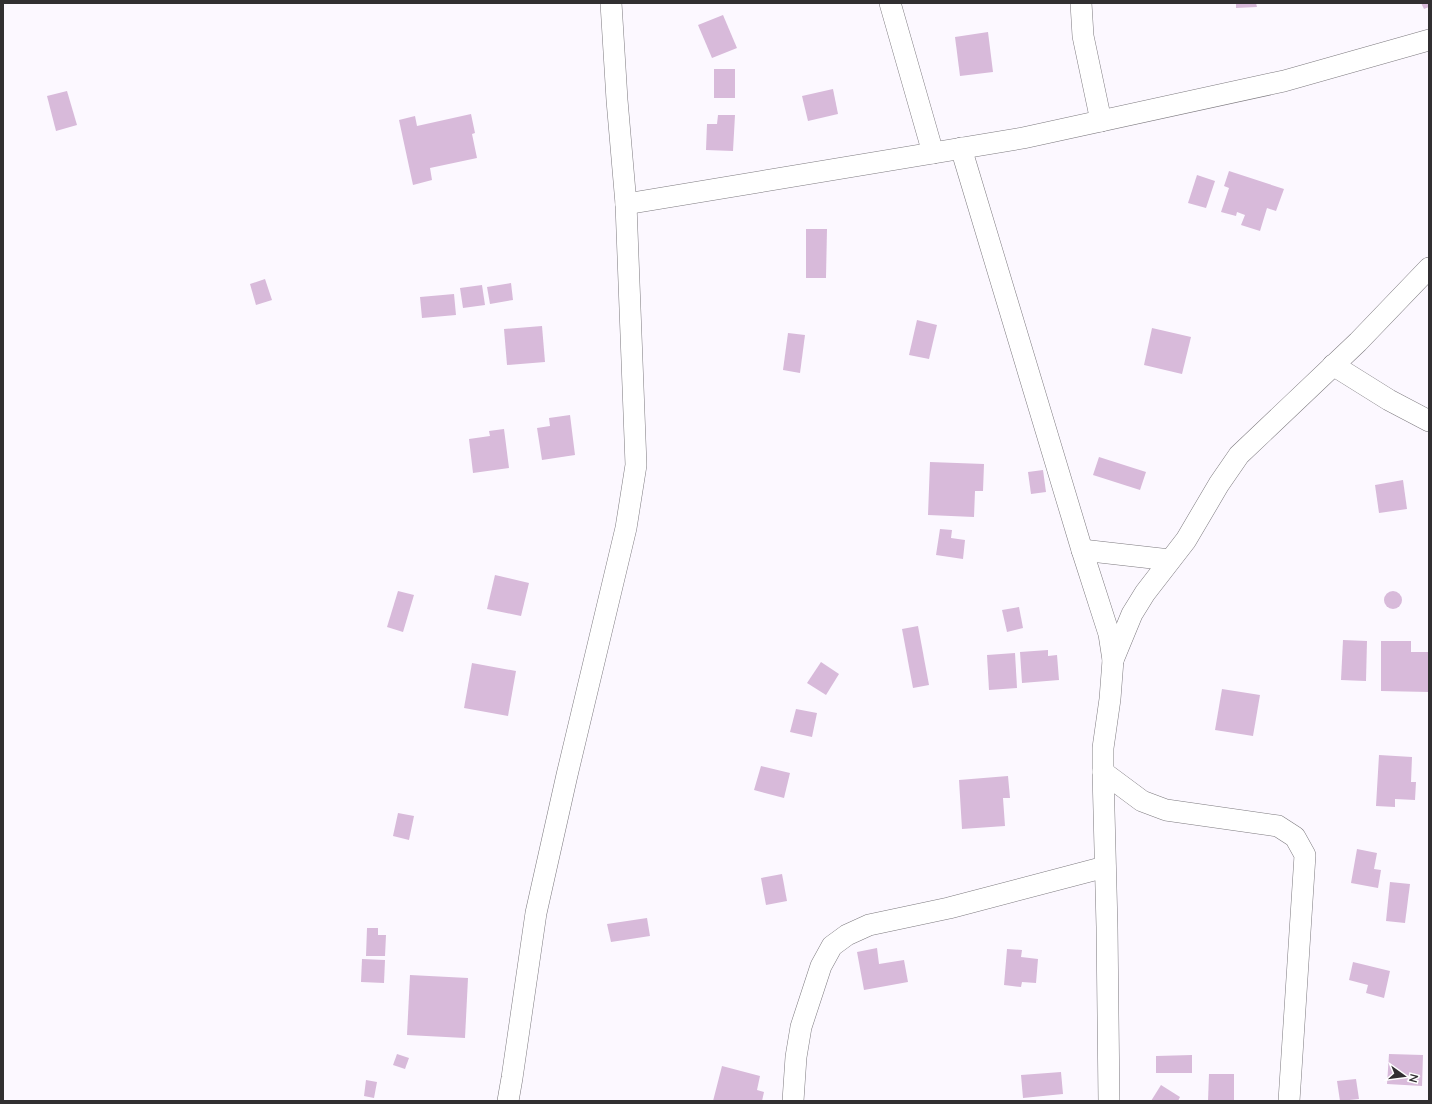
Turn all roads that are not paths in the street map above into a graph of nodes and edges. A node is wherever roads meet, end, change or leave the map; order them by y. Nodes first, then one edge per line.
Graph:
1 (611, 3) edge
2 (890, 3) edge
3 (1081, 3) edge
4 (1429, 40) edge
5 (1101, 121) junction
6 (961, 148) junction
7 (933, 153) junction
8 (626, 204) junction
9 (1429, 268) edge
10 (1333, 365) junction
11 (1429, 421) edge
12 (1082, 550) junction
13 (1170, 560) junction
14 (1113, 660) junction
15 (1103, 772) junction
16 (1105, 866) junction
17 (508, 1101) edge
18 (793, 1101) edge
19 (1109, 1101) edge
20 (1289, 1101) edge

1 - 8 street
2 - 7 street
3 - 5 street
4 - 5 street
5 - 6 street
6 - 7 street
6 - 12 street
7 - 8 street
8 - 17 street
9 - 10 street
10 - 11 street
10 - 13 street
12 - 13 street
12 - 14 street
13 - 14 street
14 - 15 street
15 - 16 street
15 - 20 street
16 - 18 street
16 - 19 street

